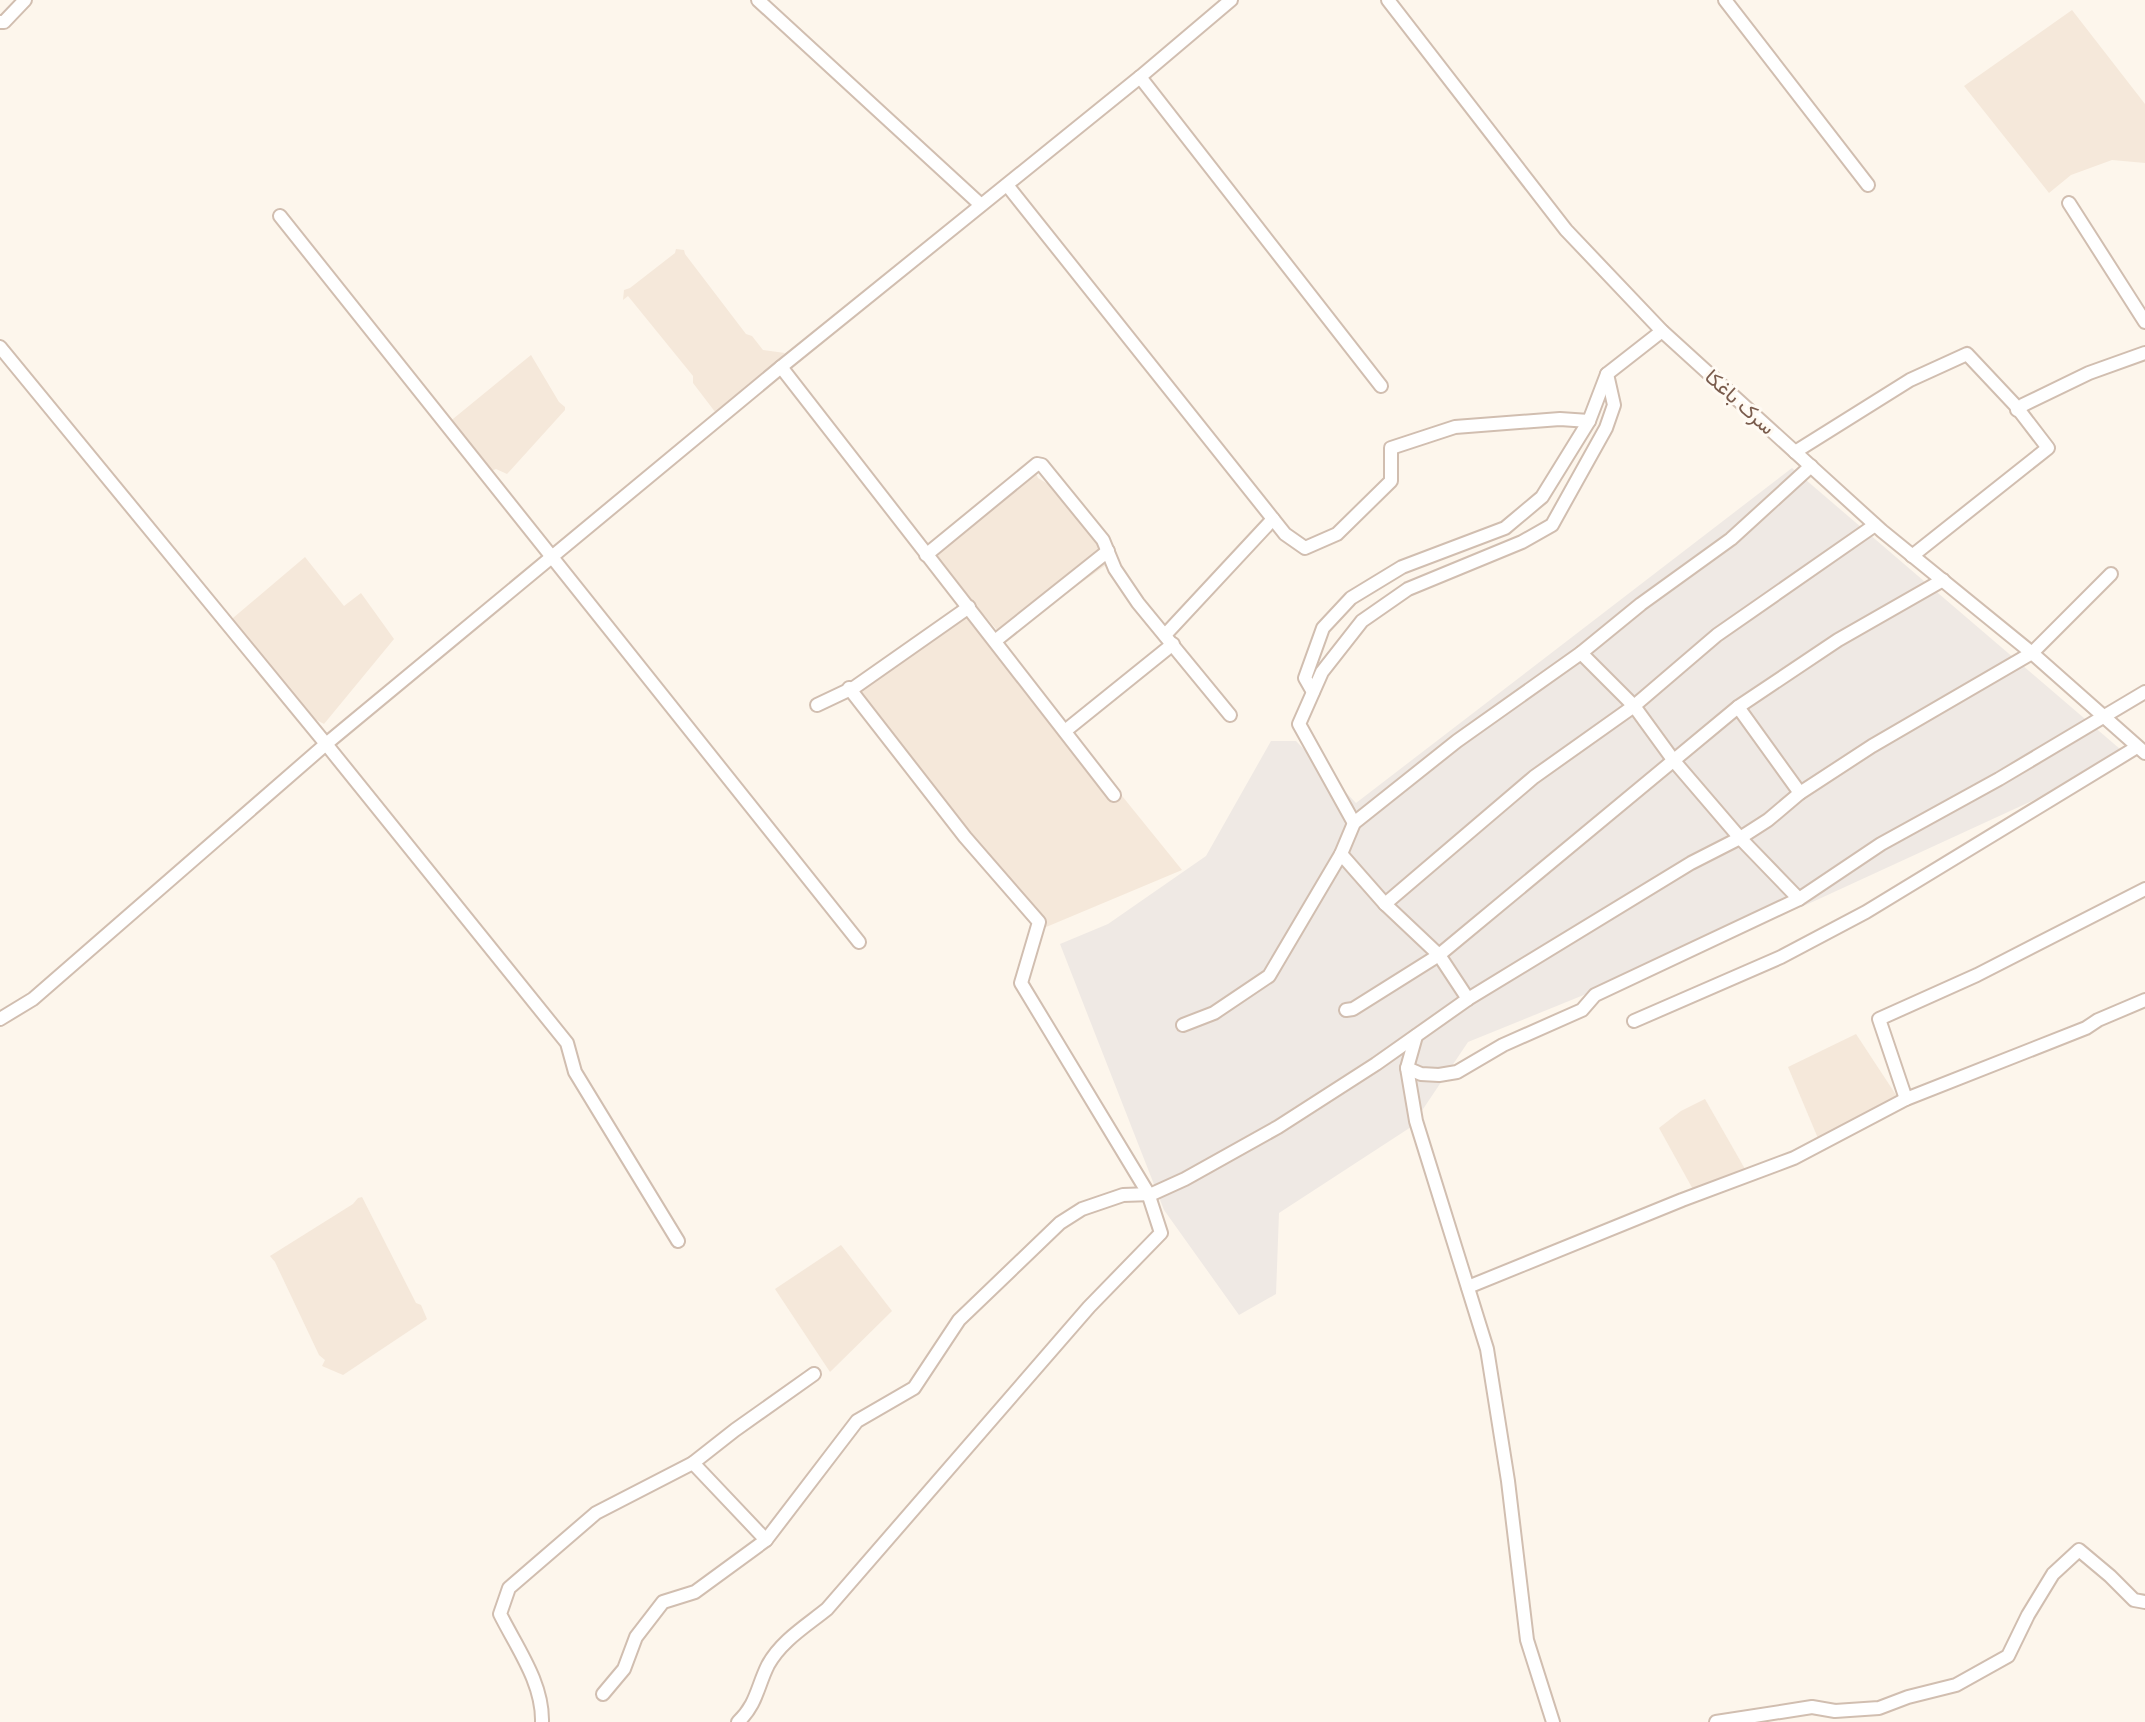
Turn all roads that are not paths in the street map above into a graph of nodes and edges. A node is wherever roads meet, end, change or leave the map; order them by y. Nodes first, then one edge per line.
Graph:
1 (25, 0) edge
2 (758, 0) edge
3 (1231, 0) edge
4 (1388, 0) edge
5 (1725, 0) edge
6 (0, 22) edge
7 (1140, 77) junction
8 (1868, 184) dead end
9 (1007, 185) junction
10 (2069, 203) dead end
11 (981, 205) junction
12 (280, 216) dead end
13 (2145, 322) edge
14 (1662, 331) junction
15 (0, 347) edge
16 (2145, 353) edge
17 (781, 367) junction
18 (1606, 373) junction
19 (1381, 386) dead end
20 (2017, 410) junction
21 (1589, 421) junction
22 (1795, 452) junction
23 (1811, 466) junction
24 (1273, 519) junction
25 (1875, 525) junction
26 (1108, 551) junction
27 (926, 555) junction
28 (552, 556) junction
29 (1912, 556) junction
30 (2111, 574) dead end
31 (1943, 580) junction
32 (968, 607) junction
33 (1169, 640) junction
34 (995, 641) junction
35 (1581, 653) junction
36 (2032, 653) junction
37 (849, 688) junction
38 (1313, 692) junction
39 (2145, 692) edge
40 (817, 705) dead end
41 (1634, 706) junction
42 (1738, 707) junction
43 (1230, 715) dead end
44 (2102, 715) junction
45 (1065, 731) junction
46 (326, 744) junction
47 (2141, 750) edge
48 (1674, 761) junction
49 (1800, 793) junction
50 (1114, 795) dead end
51 (1354, 823) junction
52 (1740, 838) junction
53 (1341, 854) junction
54 (2145, 889) edge
55 (1799, 899) junction
56 (1385, 904) junction
57 (859, 942) dead end
58 (1439, 955) junction
59 (1468, 999) junction
60 (2145, 1000) edge
61 (1346, 1010) dead end
62 (0, 1019) edge
63 (1634, 1021) dead end
64 (1184, 1026) dead end
65 (1416, 1035) junction
66 (1407, 1068) junction
67 (1906, 1099) junction
68 (1148, 1193) junction
69 (678, 1241) dead end
70 (1468, 1287) junction
71 (814, 1374) dead end
72 (693, 1463) junction
73 (766, 1540) junction
74 (2145, 1602) edge
75 (603, 1694) dead end
76 (542, 1722) edge
77 (738, 1722) edge
78 (1553, 1722) edge
79 (1716, 1722) edge

1 - 6 street
2 - 11 street
3 - 7 street
4 - 14 street, سرک باغکا
5 - 8 street
7 - 9 street
7 - 19 street
9 - 11 street
9 - 24 street
10 - 13 street
11 - 17 street
12 - 28 street
14 - 18 street
14 - 22 street, سرک باغکا
15 - 46 street
16 - 20 street
17 - 27 street
17 - 28 street
18 - 21 street
18 - 38 street
20 - 22 street
20 - 29 street
21 - 24 street
21 - 38 street
22 - 23 street, سرک باغکا
23 - 25 street, سرک باغکا
23 - 35 street
24 - 33 street
25 - 29 street, سرک باغکا
25 - 41 street
26 - 27 street
26 - 33 street
26 - 34 street
27 - 32 street
28 - 46 street
28 - 57 street
29 - 31 street, سرک باغکا
30 - 36 street
31 - 36 street, سرک باغکا
31 - 42 street
32 - 34 street
32 - 37 street
33 - 43 street
33 - 45 street
34 - 45 street
35 - 41 street
35 - 51 street
36 - 44 street, سرک باغکا
36 - 49 street
37 - 40 street
37 - 68 street
38 - 51 street
39 - 44 street
41 - 48 street
41 - 56 street
42 - 48 street
42 - 49 street
44 - 47 street, سرک باغکا
44 - 55 street
45 - 50 street
46 - 62 street
46 - 69 street
47 - 63 street
48 - 52 street
48 - 58 street
49 - 52 street
51 - 53 street
52 - 55 street
52 - 59 street
53 - 56 street
53 - 64 street
54 - 67 street
55 - 66 street
56 - 58 street
58 - 59 street
58 - 61 street
59 - 65 street
60 - 67 street
65 - 66 street
65 - 68 street
66 - 70 street
67 - 70 street
68 - 73 street
68 - 77 street
70 - 78 street
71 - 72 street
72 - 73 street
72 - 76 street
73 - 75 street
74 - 79 street

